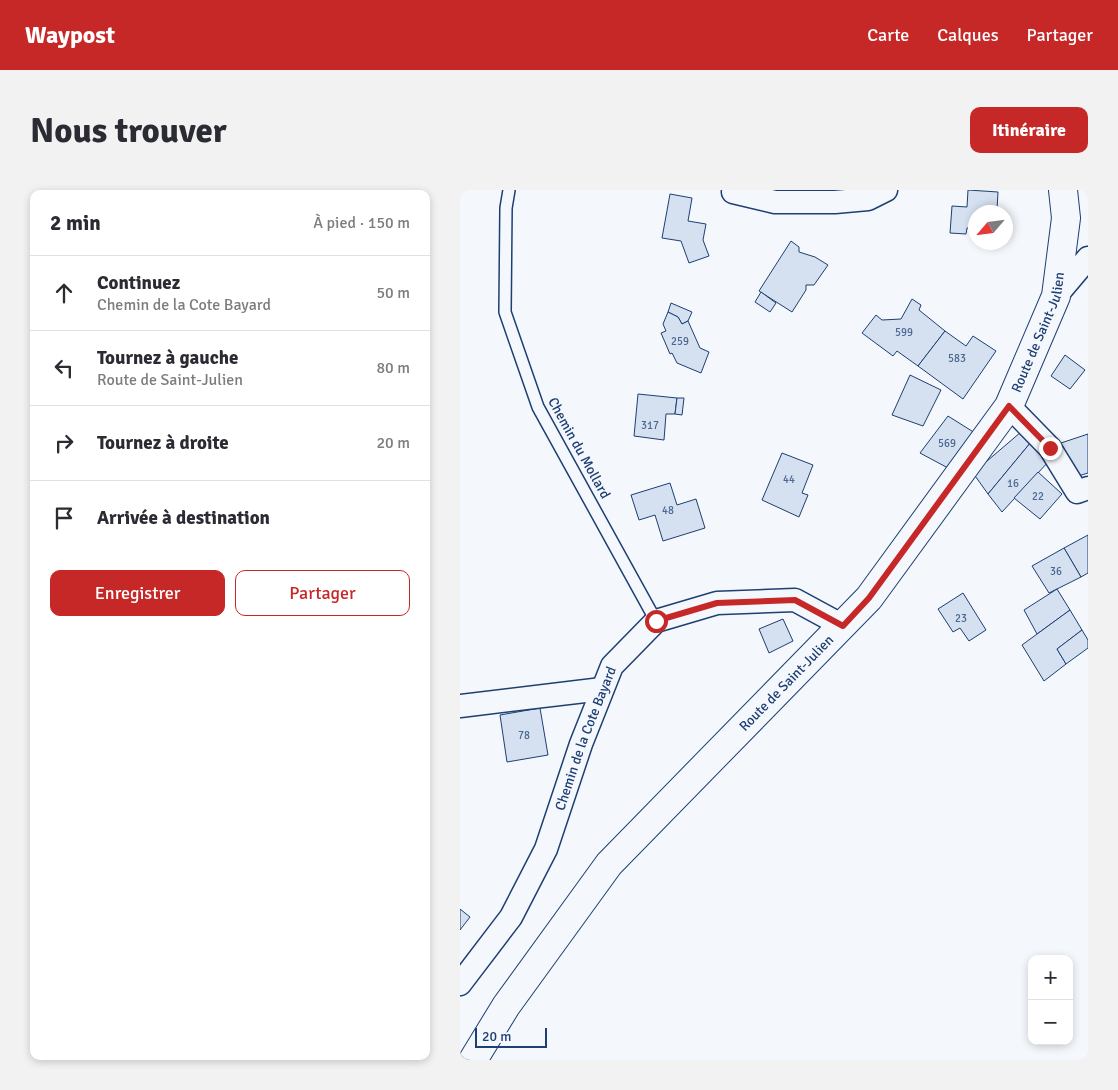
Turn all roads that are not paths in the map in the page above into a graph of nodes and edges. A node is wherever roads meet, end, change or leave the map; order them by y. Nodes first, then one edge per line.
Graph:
1 (509, 190) edge
2 (886, 190) edge
3 (1063, 190) edge
4 (733, 192) dead end
5 (1088, 258) edge
6 (1056, 296) junction
7 (1009, 406) junction
8 (1088, 488) edge
9 (656, 621) junction
10 (843, 626) junction
11 (602, 690) junction
12 (460, 706) edge
13 (460, 984) edge
14 (473, 1060) edge

1 - 9 lane, Chemin du Mollard
2 - 4 street
3 - 6 main road, Route de Saint-Julien
5 - 6 street
6 - 7 main road, Route de Saint-Julien
7 - 8 street
7 - 10 main road, Route de Saint-Julien
9 - 10 street, Chemin de la Cote Bayard
9 - 11 street, Chemin de la Cote Bayard
10 - 14 main road, Route de Saint-Julien
11 - 12 street
11 - 13 street, Chemin de la Cote Bayard

